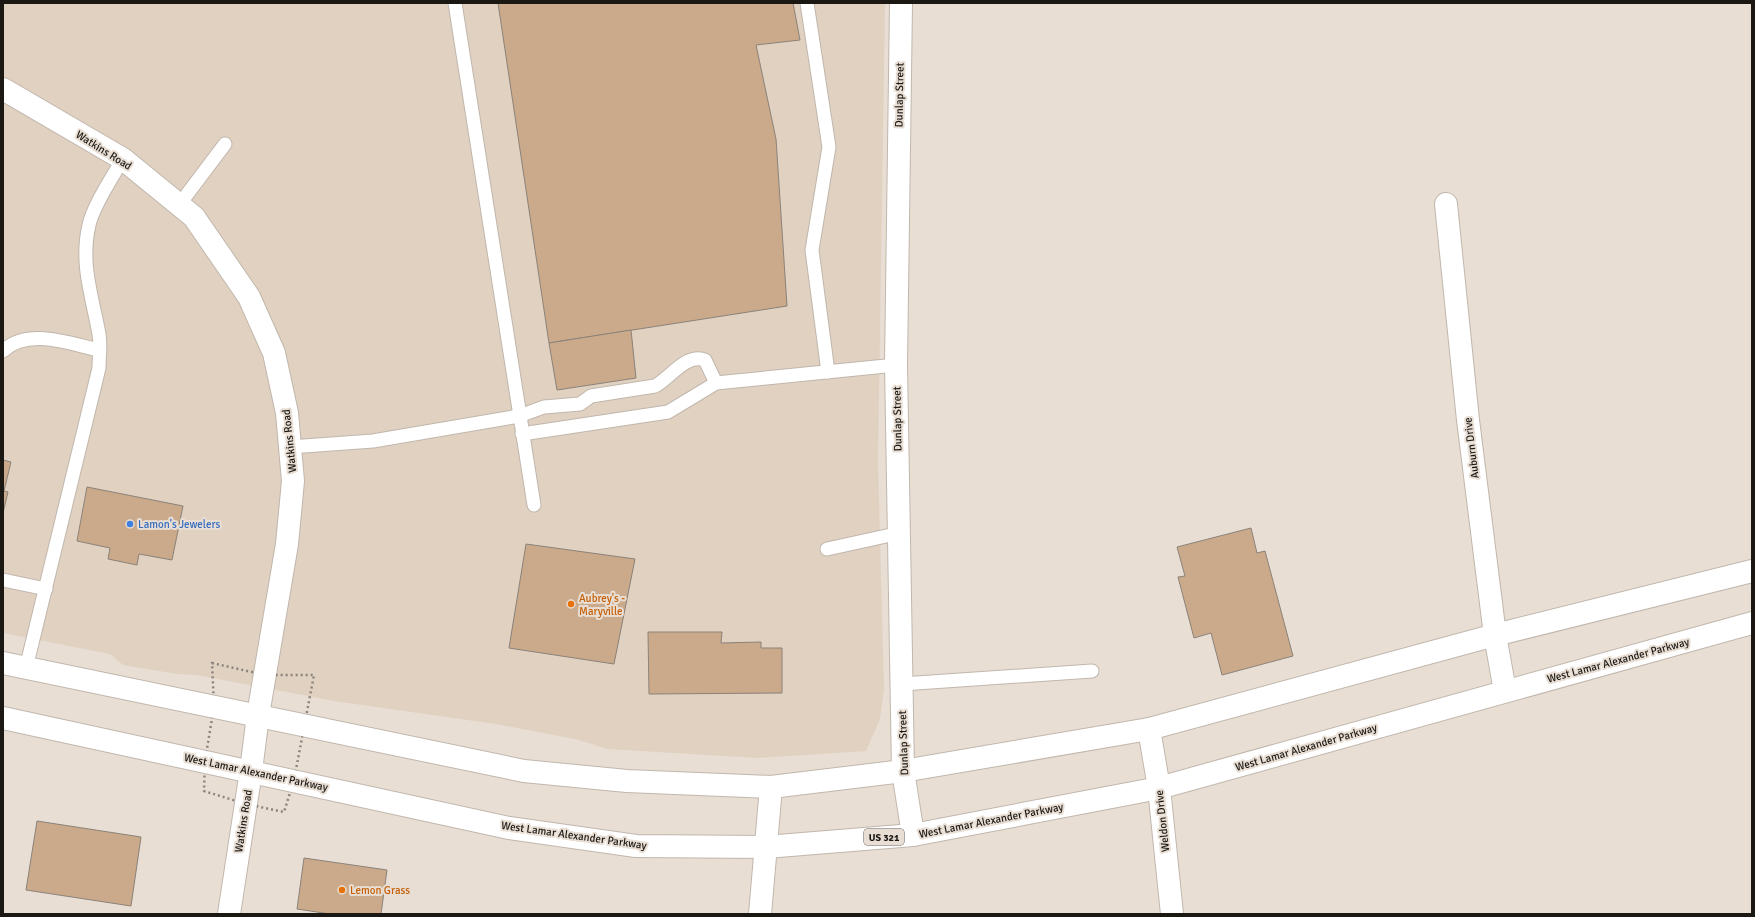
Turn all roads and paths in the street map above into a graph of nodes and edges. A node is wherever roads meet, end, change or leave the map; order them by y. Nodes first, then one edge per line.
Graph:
1 (455, 3) edge
2 (807, 3) edge
3 (901, 3) edge
4 (3, 89) edge
5 (225, 144) dead end
6 (123, 159) junction
7 (1446, 204) dead end
8 (179, 205) junction
9 (99, 350) junction
10 (3, 351) edge
11 (896, 365) junction
12 (828, 372) junction
13 (716, 383) junction
14 (519, 416) junction
15 (522, 434) junction
16 (290, 447) junction
17 (534, 505) dead end
18 (900, 533) junction
19 (827, 548) dead end
20 (1752, 571) edge
21 (3, 580) edge
22 (46, 589) junction
23 (1752, 623) edge
24 (1495, 635) junction
25 (3, 663) edge
26 (26, 668) junction
27 (1092, 671) dead end
28 (902, 684) junction
29 (1505, 691) junction
30 (258, 715) junction
31 (3, 718) edge
32 (1149, 729) junction
33 (251, 771) junction
34 (903, 771) junction
35 (771, 787) junction
36 (1159, 788) junction
37 (913, 835) junction
38 (766, 847) junction
39 (229, 914) edge
40 (760, 914) edge
41 (1172, 914) edge

1 - 14 lane
2 - 12 lane
3 - 11 main road, Dunlap Street
4 - 6 main road, Watkins Road
5 - 8 lane
6 - 8 main road, Watkins Road
6 - 9 lane
7 - 24 main road, Auburn Drive
8 - 16 main road, Watkins Road
9 - 10 lane
9 - 22 lane
11 - 12 lane
11 - 18 main road, Dunlap Street
12 - 13 lane
13 - 14 lane
13 - 15 lane
14 - 15 lane
14 - 16 lane
15 - 17 lane
16 - 30 main road, Watkins Road
18 - 19 lane
18 - 28 main road, Dunlap Street
20 - 24 main road
21 - 22 lane
22 - 26 lane
23 - 29 main road, West Lamar Alexander Parkway / US 321
24 - 29 main road, Auburn Drive
24 - 32 main road
25 - 26 main road
26 - 30 main road
27 - 28 lane
28 - 34 main road, Dunlap Street
29 - 36 main road, West Lamar Alexander Parkway / US 321
30 - 33 main road, Watkins Road
30 - 35 main road
31 - 33 main road, West Lamar Alexander Parkway / US 321
32 - 34 main road
32 - 36 main road, Weldon Drive
33 - 38 main road, West Lamar Alexander Parkway / US 321
33 - 39 main road, Watkins Road
34 - 35 main road
34 - 37 main road, Dunlap Street
35 - 38 main road
36 - 37 main road, West Lamar Alexander Parkway / US 321
36 - 41 main road, Weldon Drive
37 - 38 main road, West Lamar Alexander Parkway / US 321
38 - 40 main road

